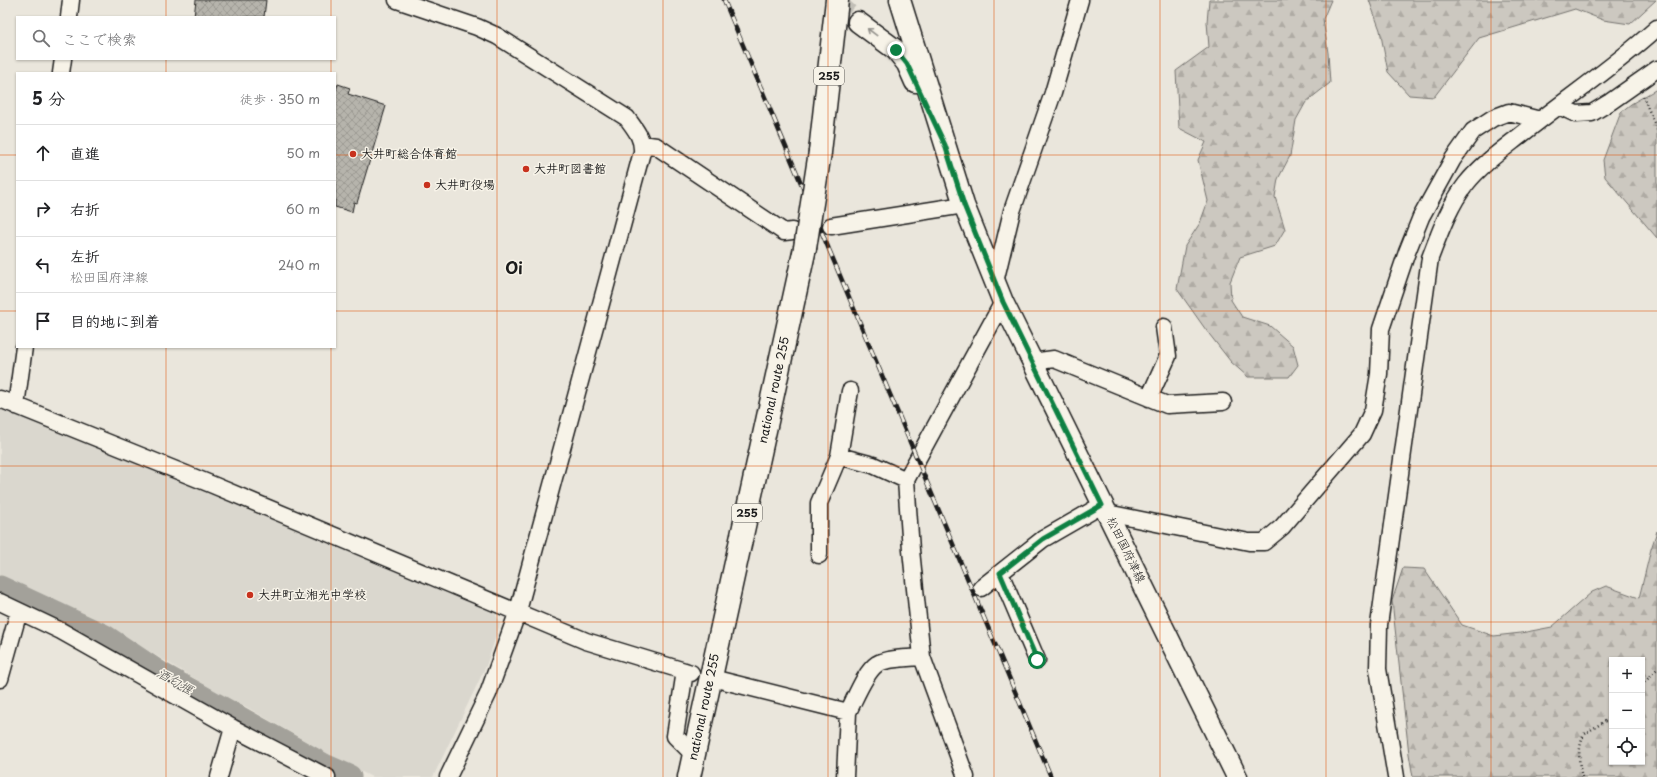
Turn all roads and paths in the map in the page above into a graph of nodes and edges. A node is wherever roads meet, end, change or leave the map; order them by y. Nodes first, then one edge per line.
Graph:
1 (71, 0) edge
2 (397, 0) edge
3 (837, 0) edge
4 (900, 0) edge
5 (1080, 0) edge
6 (69, 16) edge
7 (858, 22) tunnel mouth
8 (1657, 28) edge
9 (63, 60) edge
10 (1657, 69) edge
11 (61, 72) edge
12 (1633, 86) junction
13 (1558, 106) junction
14 (1540, 120) junction
15 (1657, 130) edge
16 (642, 144) junction
17 (945, 145) junction
18 (964, 205) junction
19 (831, 226) dead end
20 (792, 231) dead end
21 (995, 282) junction
22 (1003, 302) junction
23 (1164, 327) dead end
24 (24, 348) edge
25 (1032, 362) junction
26 (850, 391) dead end
27 (1149, 398) junction
28 (0, 399) edge
29 (1223, 402) dead end
30 (16, 406) junction
31 (839, 456) junction
32 (906, 480) junction
33 (1105, 509) junction
34 (819, 555) dead end
35 (1000, 573) junction
36 (981, 588) dead end
37 (0, 602) edge
38 (19, 611) junction
39 (518, 611) junction
40 (922, 657) junction
41 (1037, 660) dead end
42 (1657, 669) edge
43 (0, 679) edge
44 (720, 680) dead end
45 (1645, 682) edge
46 (848, 712) junction
47 (1609, 719) edge
48 (233, 728) junction
49 (694, 755) junction
50 (218, 777) edge
51 (327, 777) edge
52 (448, 777) edge
53 (689, 777) edge
54 (845, 777) edge
55 (966, 777) edge
56 (1237, 777) edge
57 (1396, 777) edge
58 (1582, 777) edge

1 - 6 street
2 - 16 street
3 - 49 highway, national route 255 / 255, bridge
4 - 17 main road, 松田国府津線
5 - 21 street
17 -> 7 main road, 松田国府津線
8 - 13 street
9 - 11 street
10 - 12 street
12 - 13 street
12 - 15 path
13 - 14 street
14 - 33 street
14 - 57 street
16 - 20 street
16 - 39 street
17 - 18 main road, 松田国府津線
18 - 19 street
18 - 21 main road, 松田国府津線
21 - 22 main road, 松田国府津線
22 - 25 main road, 松田国府津線
22 - 32 street
23 - 27 street
24 - 30 street
25 - 27 street
25 - 33 main road, 松田国府津線
26 - 31 street
27 - 29 street
28 - 30 street
30 - 39 street
31 - 32 street
31 - 34 street
32 - 40 street
33 - 35 street
33 - 56 main road, 松田国府津線
35 - 36 street
35 - 41 street
37 - 38 street
38 - 43 street
38 - 48 street
39 - 49 street
39 - 52 street
40 - 46 street
40 - 55 street
42 - 45 path
44 - 46 street
46 - 54 street
47 - 58 path
48 - 50 street
48 - 51 street
49 - 53 highway, national route 255 / 255

